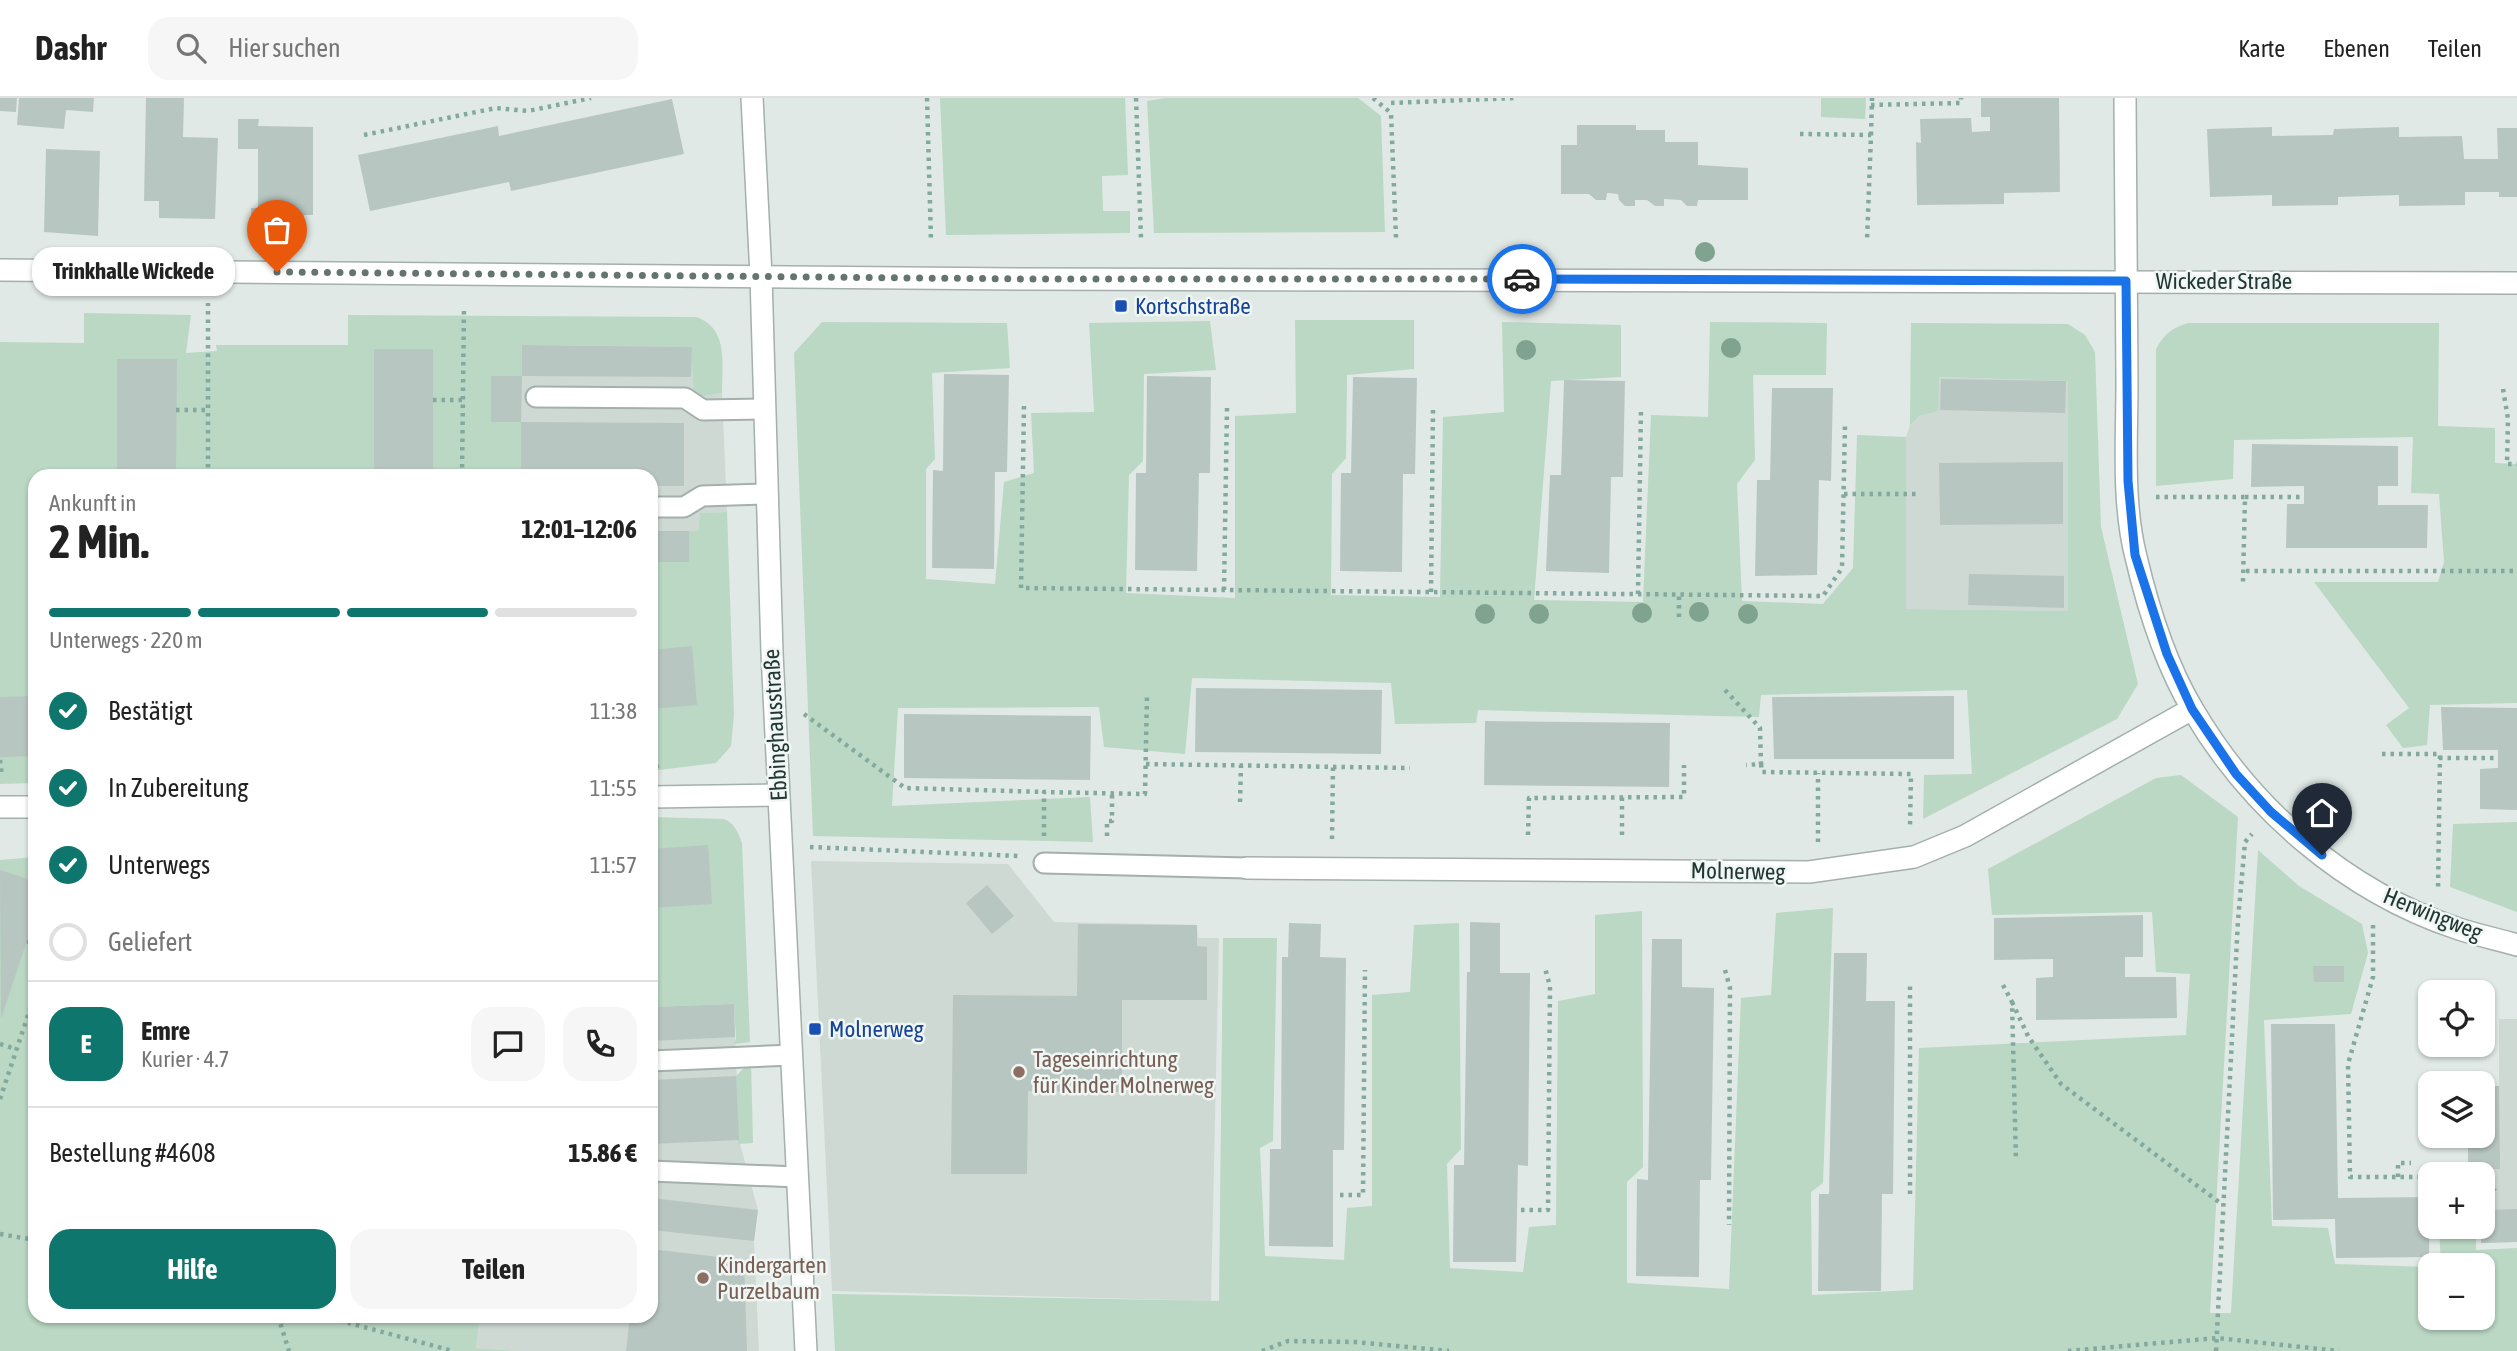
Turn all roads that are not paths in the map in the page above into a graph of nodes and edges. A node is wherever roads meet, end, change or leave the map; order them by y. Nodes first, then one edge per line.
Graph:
1 (752, 98) edge
2 (2124, 98) edge
3 (0, 270) edge
4 (761, 276) junction
5 (2126, 281) junction
6 (2517, 283) edge
7 (536, 397) dead end
8 (764, 409) junction
9 (766, 494) junction
10 (658, 507) edge
11 (2192, 709) junction
12 (778, 795) junction
13 (658, 797) edge
14 (0, 807) edge
15 (28, 807) edge
16 (1044, 863) road end
17 (1247, 868) joint
18 (2517, 945) edge
19 (791, 1055) junction
20 (658, 1061) edge
21 (658, 1171) edge
22 (797, 1177) junction
23 (806, 1351) edge

1 - 4 street, Ebbinghausstraße
2 - 5 street, Herwingweg
3 - 4 street, Wickeder Straße
4 - 5 street, Wickeder Straße
4 - 8 street, Ebbinghausstraße
5 - 6 street, Wickeder Straße
5 - 11 street, Herwingweg
7 - 8 lane
8 - 9 street, Ebbinghausstraße
9 - 10 lane
9 - 12 street, Ebbinghausstraße
11 - 17 street, Molnerweg
11 - 18 street, Herwingweg
12 - 13 street
12 - 19 street, Ebbinghausstraße
14 - 15 street
16 - 17 lane
19 - 20 lane
19 - 22 street, Ebbinghausstraße
21 - 22 lane
22 - 23 street, Ebbinghausstraße

